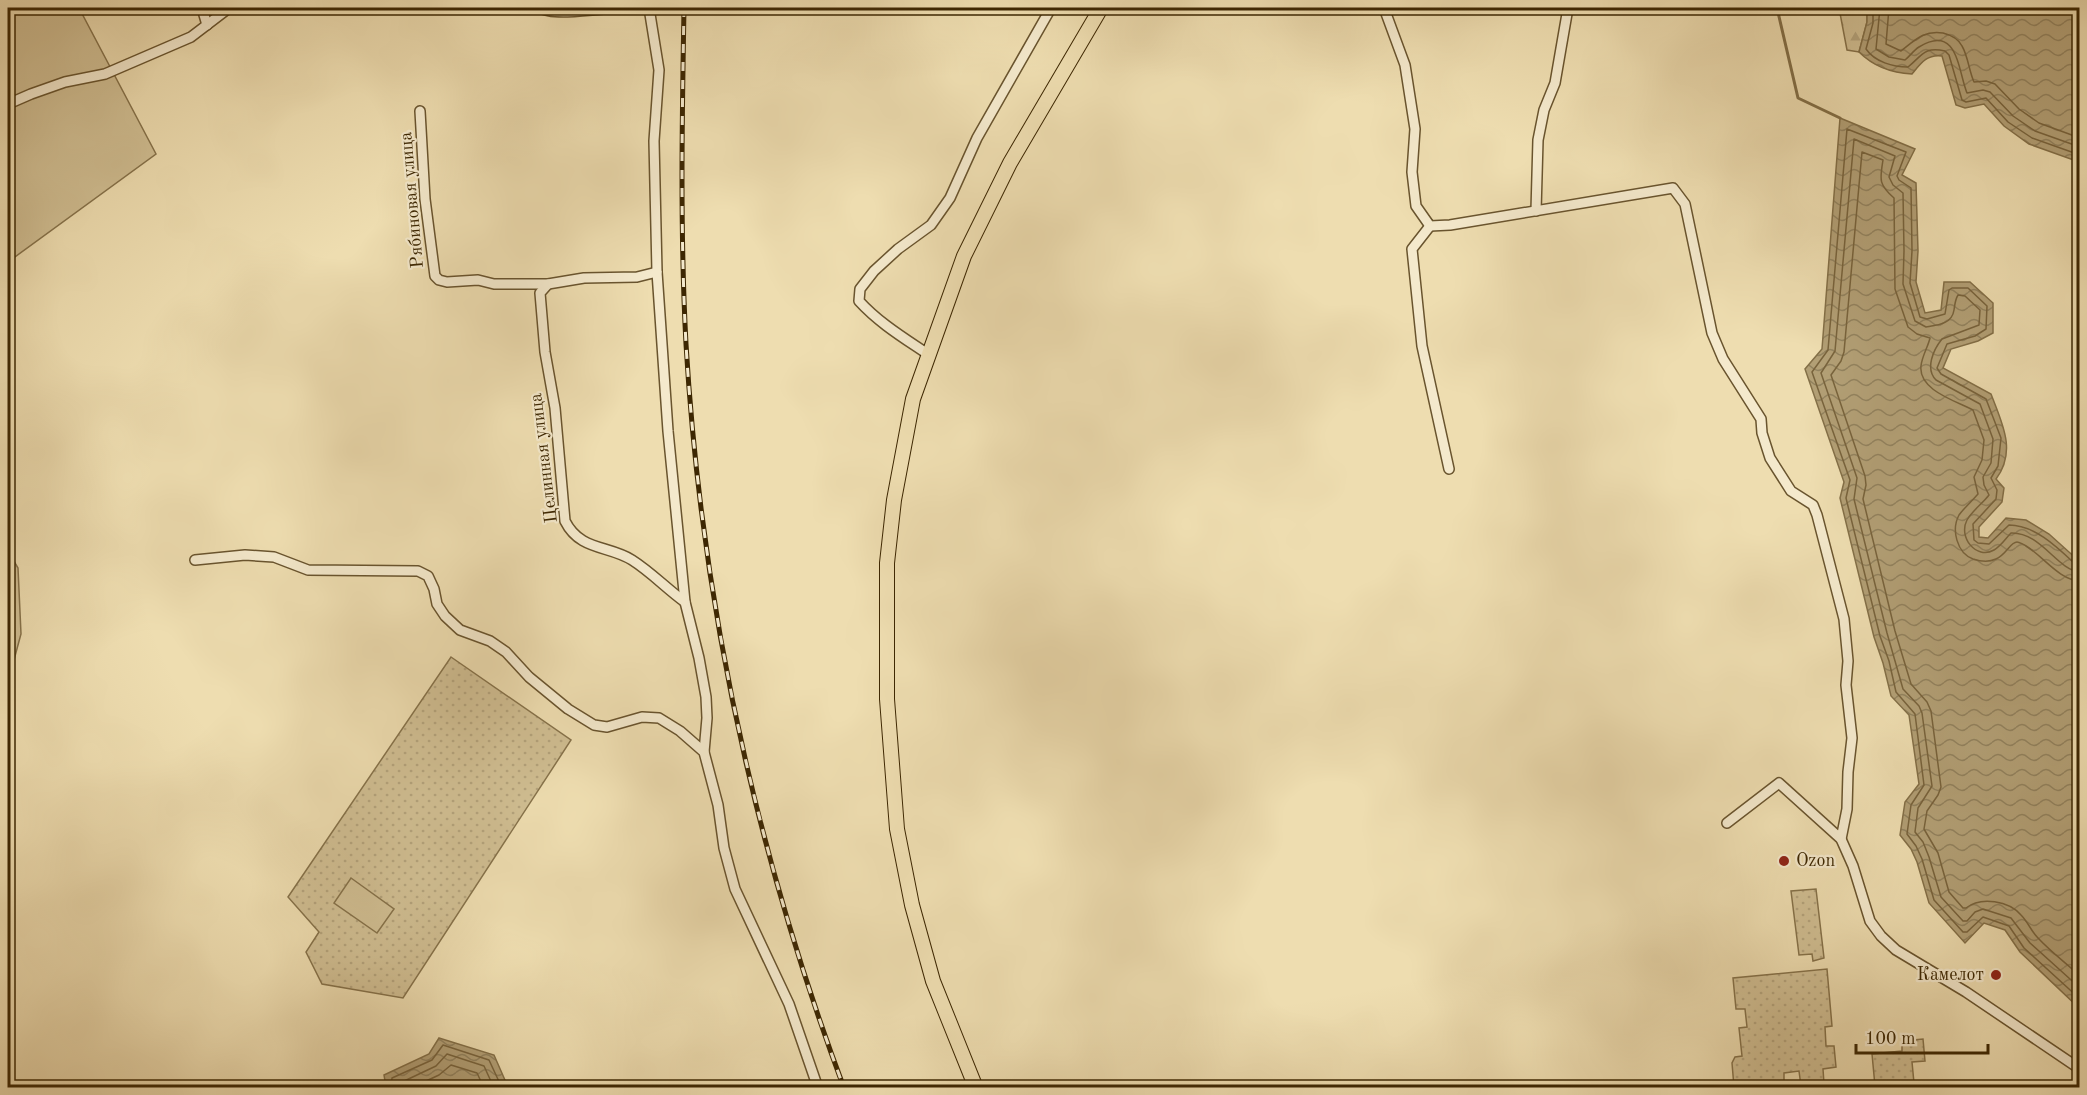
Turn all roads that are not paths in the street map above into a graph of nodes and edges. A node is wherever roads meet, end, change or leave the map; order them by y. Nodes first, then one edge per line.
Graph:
1 (202, 8) edge
2 (229, 8) edge
3 (542, 8) edge
4 (615, 8) edge
5 (650, 8) edge
6 (1051, 8) edge
7 (1101, 8) edge
8 (1384, 8) edge
9 (1568, 8) edge
10 (207, 25) junction
11 (8, 104) edge
12 (420, 111) dead end
13 (1536, 211) junction
14 (1430, 226) junction
15 (657, 272) junction
16 (548, 284) junction
17 (929, 355) junction
18 (1449, 469) dead end
19 (195, 560) dead end
20 (685, 602) junction
21 (704, 752) junction
22 (1727, 824) dead end
23 (1841, 839) junction
24 (2079, 1069) edge
25 (818, 1088) edge
26 (976, 1088) edge

1 - 10 street
2 - 10 street
3 - 4 street
5 - 15 street
6 - 17 street
7 - 17 main road
8 - 14 street
9 - 13 street
10 - 11 street
12 - 16 street, Рябиновая улица
13 - 14 street
13 - 23 street
14 - 18 street
15 - 16 street, Рябиновая улица
15 - 20 street
16 - 20 street, Целинная улица
17 - 26 main road
19 - 21 street
20 - 21 street
21 - 25 street
22 - 23 street
23 - 24 street

